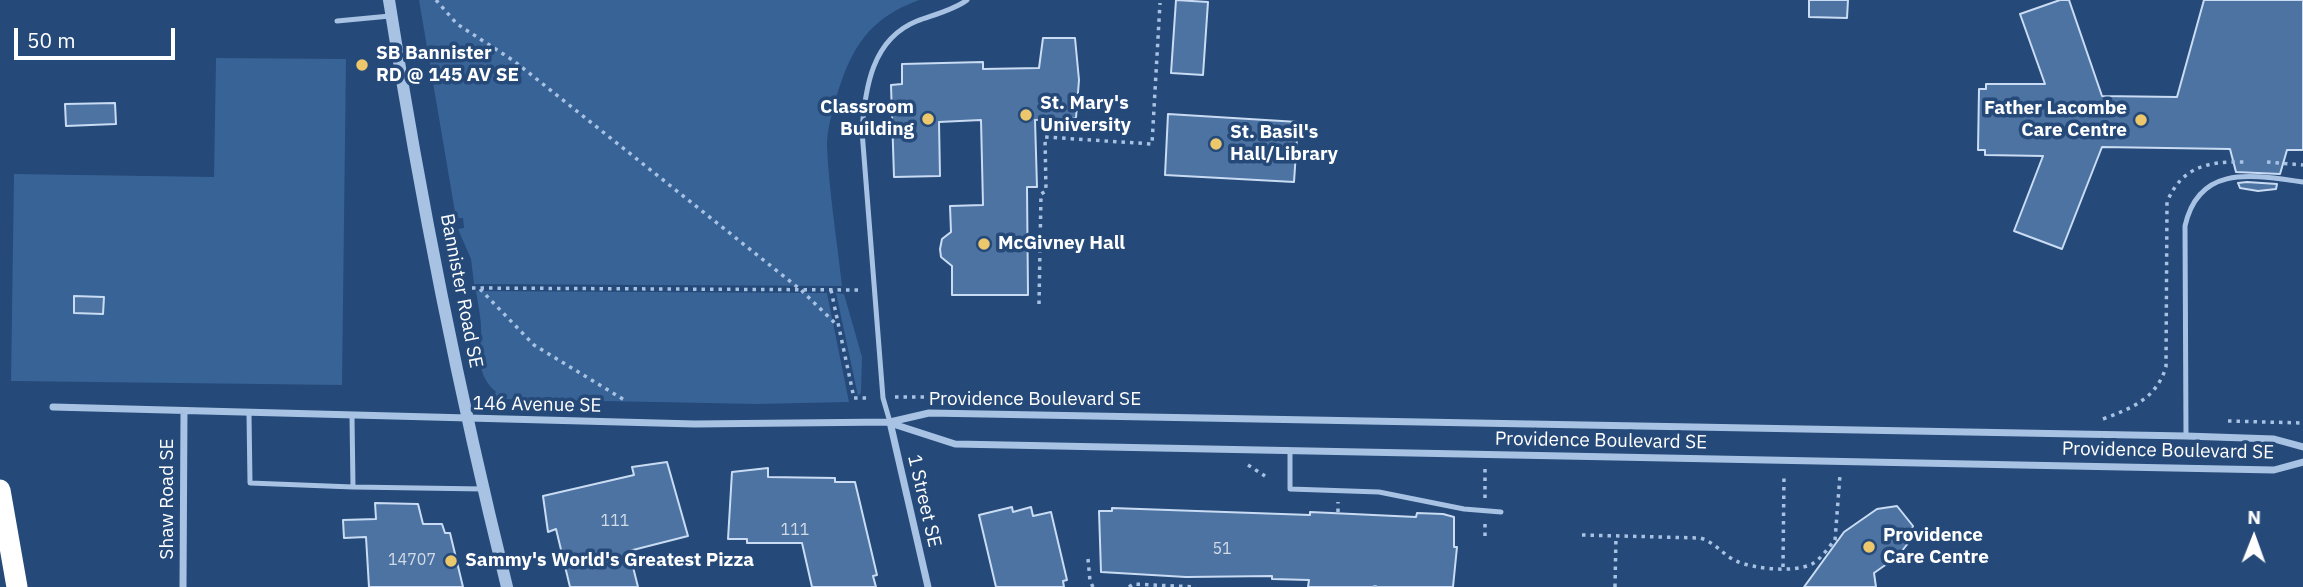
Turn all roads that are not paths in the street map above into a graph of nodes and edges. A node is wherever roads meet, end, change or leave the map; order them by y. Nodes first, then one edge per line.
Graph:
1 (390, 0) edge
2 (967, 0) edge
3 (392, 15) junction
4 (337, 21) dead end
5 (2303, 182) edge
6 (53, 407) dead end
7 (184, 412) junction
8 (250, 414) junction
9 (352, 416) junction
10 (466, 420) junction
11 (890, 422) junction
12 (2186, 436) junction
13 (2303, 447) edge
14 (1290, 453) junction
15 (2303, 463) edge
16 (353, 487) junction
17 (483, 489) junction
18 (0, 491) edge
19 (1501, 512) dead end
20 (17, 587) edge
21 (183, 587) edge
22 (507, 587) edge
23 (928, 587) edge

1 - 3 street, Bannister Road SE
2 - 11 lane
3 - 4 lane
3 - 10 street, Bannister Road SE
5 - 12 lane
6 - 7 street, 146 Avenue SE
7 - 8 street, 146 Avenue SE
7 - 21 street, Shaw Road SE
8 - 9 street, 146 Avenue SE
8 - 16 lane
9 - 10 street, 146 Avenue SE
9 - 16 lane
10 - 11 street, 146 Avenue SE
10 - 17 street, Bannister Road SE
11 - 12 street, Providence Boulevard SE
11 - 14 street, Providence Boulevard SE
11 - 23 street, 1 Street SE
12 - 13 street, Providence Boulevard SE
14 - 15 street, Providence Boulevard SE
14 - 19 lane
16 - 17 lane
17 - 22 street, Bannister Road SE
18 - 20 highway

